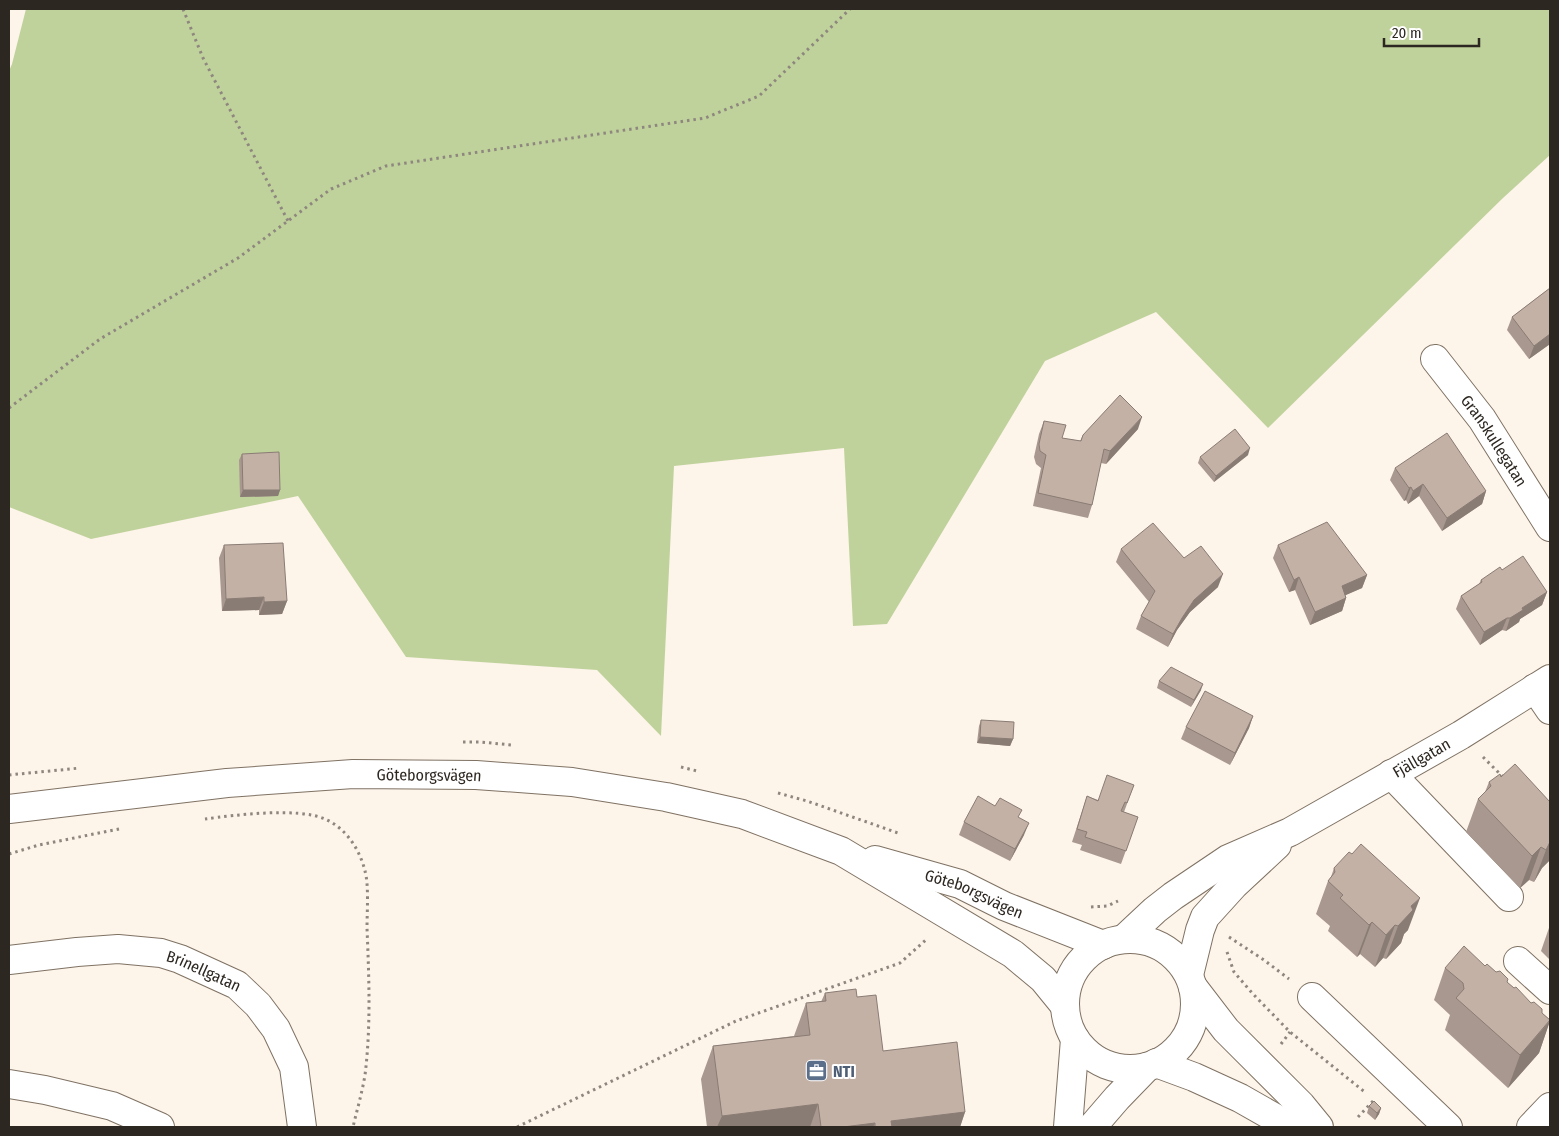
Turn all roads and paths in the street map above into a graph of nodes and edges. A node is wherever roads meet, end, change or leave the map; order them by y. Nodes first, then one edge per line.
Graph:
1 (183, 9) edge
2 (850, 9) edge
3 (288, 221) junction
4 (1435, 359) dead end
5 (9, 408) edge
6 (1550, 527) edge
7 (1543, 683) edge
8 (1550, 710) edge
9 (1461, 735) junction
10 (1391, 774) junction
11 (1509, 782) edge
12 (9, 809) edge
13 (198, 819) dead end
14 (125, 828) dead end
15 (1290, 832) junction
16 (841, 851) junction
17 (9, 854) edge
18 (1509, 897) dead end
19 (945, 913) junction
20 (1114, 942) junction
21 (1225, 942) dead end
22 (1226, 950) dead end
23 (9, 960) edge
24 (1518, 961) dead end
25 (1191, 981) junction
26 (1550, 990) edge
27 (1312, 997) joint
28 (1065, 1006) junction
29 (1075, 1039) junction
30 (1152, 1065) junction
31 (9, 1084) edge
32 (1366, 1094) dead end
33 (1381, 1107) edge
34 (1550, 1107) edge
35 (1358, 1117) dead end
36 (160, 1127) edge
37 (302, 1127) edge
38 (353, 1127) edge
39 (517, 1127) edge
40 (1068, 1127) edge
41 (1092, 1127) edge
42 (1291, 1127) edge
43 (1319, 1127) edge
44 (1448, 1127) edge
45 (1531, 1127) edge

1 - 3 path
2 - 3 path
3 - 5 path
4 - 6 street, Granskullegatan
7 - 8 street
7 - 9 street, Fjällgatan
9 - 10 street, Fjällgatan
9 - 11 path
10 - 15 street, Fjällgatan
10 - 18 street
12 - 16 street, Göteborgsvägen
13 - 38 path
14 - 17 path
15 - 20 street, Fjällgatan
15 - 25 street, Fjällgatan
16 - 19 street, Göteborgsvägen
16 - 20 street, Göteborgsvägen
19 - 28 street, Göteborgsvägen
19 - 39 path
20 - 25 street
20 - 28 street
21 - 27 path
22 - 32 path
23 - 37 street, Brinellgatan
24 - 26 street
25 - 30 street
25 - 43 street
27 - 44 street
28 - 29 street
29 - 30 street
29 - 40 street
30 - 41 street
30 - 42 street
31 - 36 street
33 - 35 path
34 - 45 street

